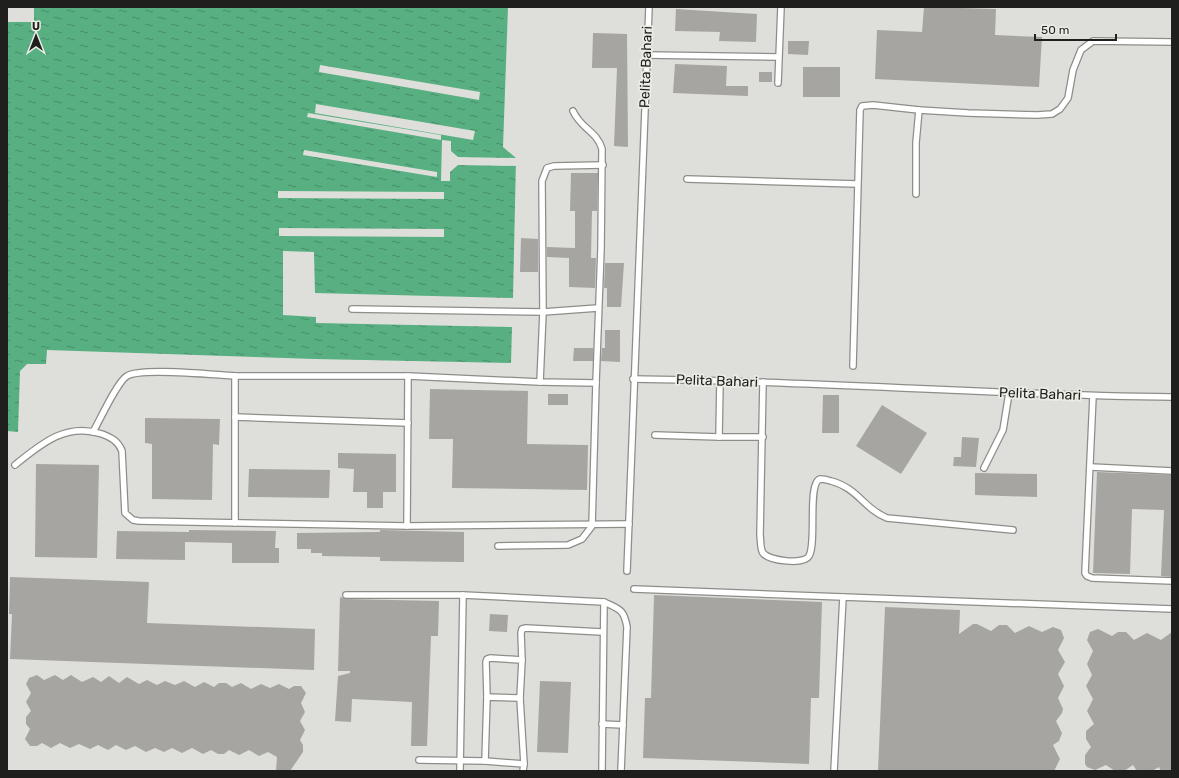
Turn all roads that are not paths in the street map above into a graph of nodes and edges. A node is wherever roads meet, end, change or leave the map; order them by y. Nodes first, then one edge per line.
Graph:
1 (649, 7) edge
2 (781, 7) edge
3 (1172, 42) edge
4 (647, 55) junction
5 (778, 57) junction
6 (778, 83) dead end
7 (919, 110) junction
8 (573, 111) dead end
9 (603, 165) junction
10 (687, 179) dead end
11 (857, 184) junction
12 (916, 194) dead end
13 (598, 308) junction
14 (352, 309) dead end
15 (543, 312) junction
16 (853, 366) dead end
17 (235, 376) junction
18 (408, 376) junction
19 (634, 379) junction
20 (720, 380) junction
21 (540, 382) junction
22 (763, 382) junction
23 (596, 383) junction
24 (1009, 393) junction
25 (1093, 396) junction
26 (1172, 397) edge
27 (235, 416) junction
28 (408, 423) junction
29 (93, 432) junction
30 (654, 435) dead end
31 (719, 436) junction
32 (763, 437) junction
33 (15, 465) dead end
34 (1091, 467) junction
35 (984, 468) dead end
36 (1172, 471) edge
37 (235, 523) junction
38 (629, 524) junction
39 (407, 526) junction
40 (592, 526) junction
41 (1013, 530) dead end
42 (498, 546) dead end
43 (627, 571) dead end
44 (1172, 581) edge
45 (634, 589) dead end
46 (346, 595) dead end
47 (463, 595) junction
48 (843, 597) junction
49 (604, 602) junction
50 (1172, 609) edge
51 (602, 632) junction
52 (522, 660) junction
53 (487, 697) junction
54 (520, 698) junction
55 (602, 724) junction
56 (623, 725) junction
57 (419, 760) dead end
58 (460, 761) junction
59 (485, 761) junction
60 (524, 764) junction
61 (460, 771) edge
62 (523, 771) edge
63 (602, 771) edge
64 (621, 771) edge
65 (834, 771) edge

1 - 4 lane, Pelita Bahari
2 - 5 lane
3 - 7 lane
4 - 5 lane
4 - 19 lane, Pelita Bahari
5 - 6 lane
7 - 11 lane
7 - 12 lane
8 - 9 lane
9 - 13 lane
9 - 15 lane
10 - 11 lane
11 - 16 lane
13 - 15 lane
13 - 23 lane
14 - 15 lane
15 - 21 lane
17 - 18 lane
17 - 27 lane
17 - 29 lane
18 - 21 lane
18 - 28 lane
19 - 20 lane, Pelita Bahari
19 - 38 lane
20 - 22 lane, Pelita Bahari
20 - 31 lane
21 - 23 lane
22 - 24 lane, Pelita Bahari
22 - 32 lane
23 - 40 lane
24 - 25 lane, Pelita Bahari
24 - 35 lane
25 - 26 lane, Pelita Bahari
25 - 34 lane
27 - 28 lane
27 - 37 lane
28 - 39 lane
29 - 33 lane
29 - 37 lane
30 - 31 lane
31 - 32 lane
32 - 41 lane
34 - 36 lane
34 - 44 lane
37 - 39 lane
38 - 40 lane
38 - 43 lane
39 - 40 lane
40 - 42 lane
45 - 48 lane
46 - 47 lane
47 - 49 lane
47 - 58 lane
48 - 50 lane
48 - 65 lane
49 - 51 lane
49 - 56 lane
51 - 52 lane
51 - 55 lane
52 - 53 lane
52 - 54 lane
53 - 54 lane
53 - 59 lane
54 - 60 lane
55 - 56 lane
55 - 63 lane
56 - 64 lane
57 - 58 lane
58 - 59 lane
58 - 61 lane
59 - 60 lane
60 - 62 lane

